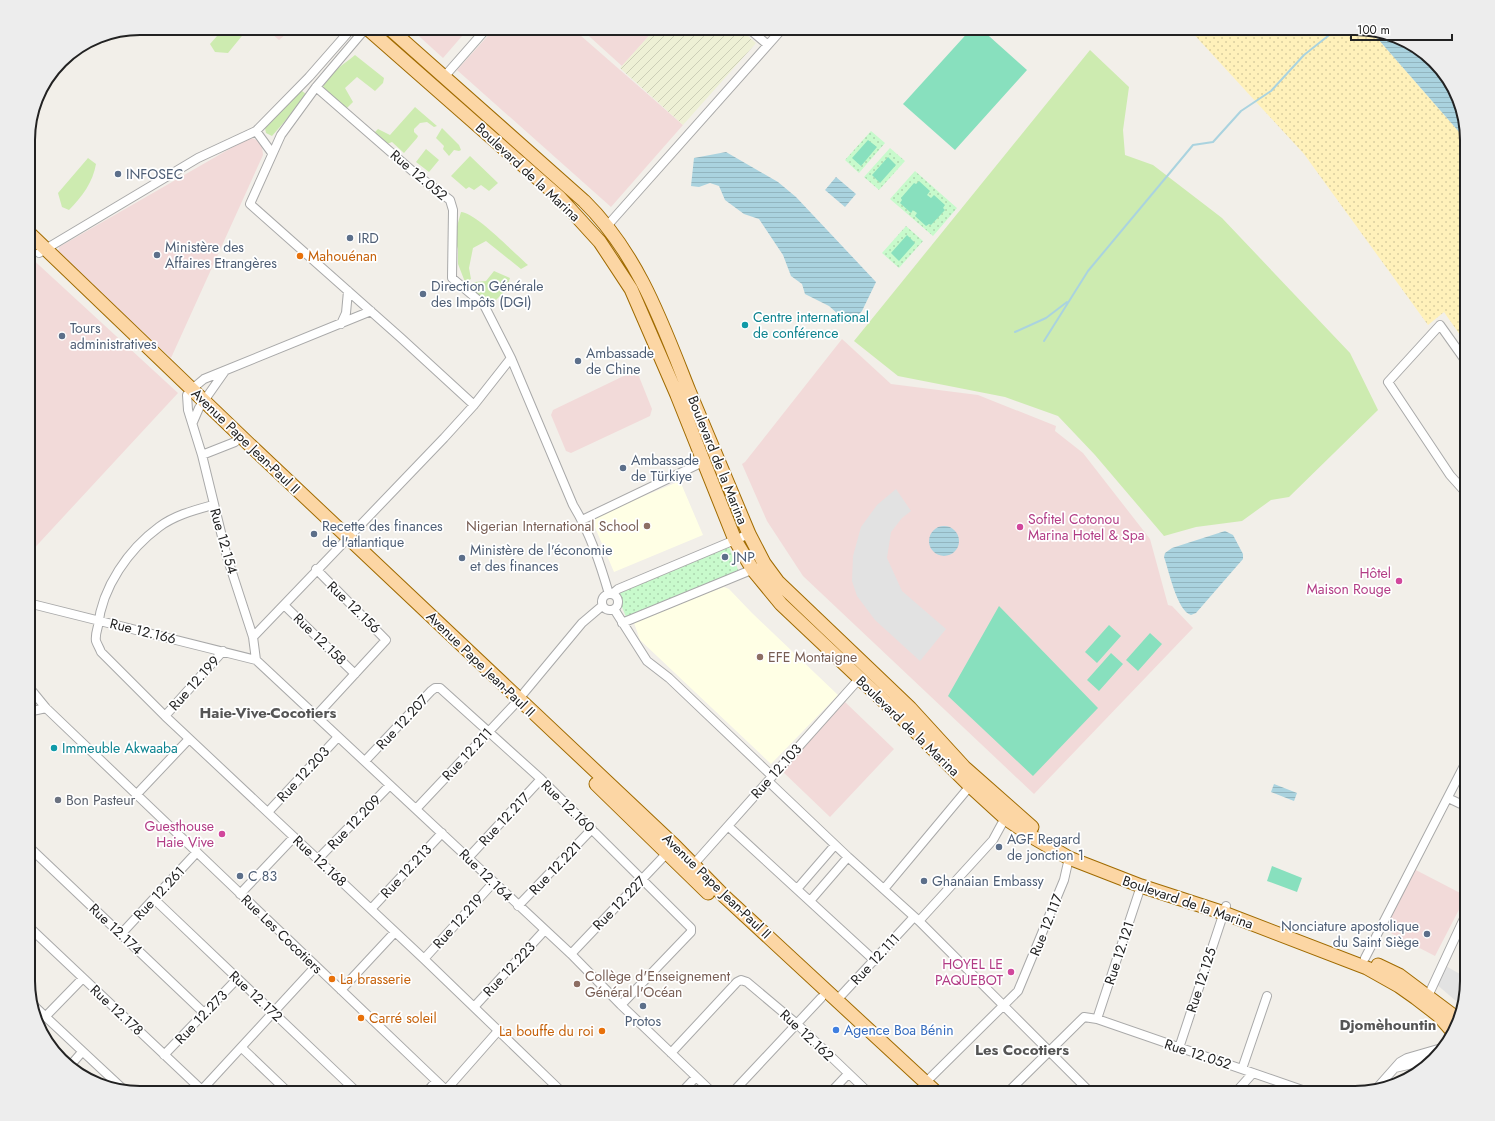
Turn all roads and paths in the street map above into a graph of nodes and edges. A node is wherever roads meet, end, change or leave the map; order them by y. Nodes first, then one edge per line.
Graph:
1 (346, 35) edge
2 (361, 35) edge
3 (375, 35) edge
4 (397, 35) edge
5 (481, 35) edge
6 (756, 35) edge
7 (777, 35) edge
8 (768, 45) junction
9 (444, 77) junction
10 (302, 85) junction
11 (314, 91) junction
12 (256, 131) junction
13 (272, 153) junction
14 (607, 226) junction
15 (35, 242) edge
16 (35, 248) edge
17 (42, 251) junction
18 (348, 291) junction
19 (371, 311) junction
20 (341, 324) junction
21 (1460, 353) edge
22 (511, 358) junction
23 (225, 371) junction
24 (189, 392) junction
25 (202, 404) junction
26 (474, 405) junction
27 (193, 422) junction
28 (235, 442) junction
29 (202, 455) junction
30 (703, 462) junction
31 (1460, 486) edge
32 (213, 505) junction
33 (582, 520) junction
34 (748, 534) junction
35 (346, 540) junction
36 (735, 540) junction
37 (758, 567) junction
38 (316, 569) junction
39 (610, 594) junction
40 (35, 604) edge
41 (284, 605) junction
42 (602, 606) junction
43 (614, 610) junction
44 (98, 620) junction
45 (622, 623) junction
46 (253, 637) junction
47 (223, 651) junction
48 (256, 660) junction
49 (355, 674) junction
50 (859, 679) junction
51 (440, 688) joint
52 (35, 695) edge
53 (516, 703) junction
54 (46, 708) junction
55 (35, 710) edge
56 (164, 716) junction
57 (316, 716) junction
58 (489, 731) junction
59 (338, 737) junction
60 (189, 739) junction
61 (365, 761) junction
62 (1460, 774) edge
63 (770, 778) junction
64 (541, 779) junction
65 (390, 784) junction
66 (970, 786) junction
67 (136, 795) junction
68 (1448, 798) junction
69 (1460, 804) edge
70 (416, 809) junction
71 (268, 812) junction
72 (1005, 818) junction
73 (728, 826) junction
74 (592, 830) junction
75 (442, 833) junction
76 (294, 837) junction
77 (835, 845) junction
78 (197, 852) junction
79 (668, 852) junction
80 (35, 853) edge
81 (848, 857) junction
82 (468, 858) junction
83 (1069, 858) junction
84 (318, 859) junction
85 (694, 864) junction
86 (643, 878) junction
87 (493, 883) junction
88 (1142, 886) junction
89 (797, 889) junction
90 (884, 890) junction
91 (240, 894) junction
92 (154, 899) junction
93 (810, 901) junction
94 (518, 906) junction
95 (371, 909) junction
96 (1225, 909) junction
97 (916, 919) junction
98 (1460, 927) edge
99 (544, 931) junction
100 (395, 932) junction
101 (35, 933) edge
102 (122, 934) junction
103 (570, 954) junction
104 (1365, 958) junction
105 (424, 959) junction
106 (875, 961) junction
107 (316, 966) junction
108 (83, 978) junction
109 (237, 979) junction
110 (342, 990) junction
111 (1267, 996) dead end
112 (1428, 996) junction
113 (821, 998) junction
114 (836, 1001) junction
115 (620, 1005) junction
116 (1004, 1005) junction
117 (474, 1007) junction
118 (40, 1012) edge
119 (204, 1013) junction
120 (274, 1013) junction
121 (1454, 1016) edge
122 (45, 1017) junction
123 (1097, 1019) junction
124 (796, 1024) junction
125 (1449, 1027) edge
126 (498, 1031) junction
127 (242, 1048) junction
128 (1179, 1048) junction
129 (1433, 1050) edge
130 (82, 1052) junction
131 (1048, 1052) junction
132 (671, 1053) junction
133 (164, 1054) junction
134 (74, 1062) edge
135 (1421, 1062) edge
136 (1242, 1068) junction
137 (1394, 1068) junction
138 (1253, 1073) junction
139 (848, 1074) junction
140 (696, 1077) junction
141 (436, 1081) junction
142 (1382, 1082) edge
143 (116, 1083) edge
144 (196, 1086) edge
145 (207, 1086) edge
146 (282, 1086) edge
147 (351, 1086) edge
148 (432, 1086) edge
149 (442, 1086) edge
150 (452, 1086) edge
151 (556, 1086) edge
152 (688, 1086) edge
153 (706, 1086) edge
154 (738, 1086) edge
155 (837, 1086) edge
156 (861, 1086) edge
157 (923, 1086) edge
158 (923, 1086) edge
159 (927, 1086) edge
160 (1016, 1086) edge
161 (1084, 1086) edge
162 (1242, 1086) edge
163 (1291, 1086) edge

1 - 10 street
2 - 11 street
3 - 30 main road, Boulevard de la Marina
4 - 9 main road, Boulevard de la Marina
5 - 9 street
6 - 8 street
7 - 8 street
8 - 14 street
9 - 14 main road, Boulevard de la Marina
10 - 11 street, Rue 12.052
10 - 12 street
11 - 13 street
11 - 22 street, Rue 12.052
12 - 13 street
12 - 17 street
13 - 18 street
14 - 34 main road, Boulevard de la Marina
15 - 17 main road, Avenue Pape Jean-Paul II
16 - 17 main road, Avenue Pape Jean-Paul II
17 - 24 main road, Avenue Pape Jean-Paul II
18 - 19 street
18 - 20 street
19 - 20 street
19 - 26 street
20 - 23 street
21 - 31 street
22 - 26 street
22 - 33 street, Rue 12.052
23 - 24 street
23 - 25 street
24 - 25 main road, Avenue Pape Jean-Paul II
24 - 27 street, Rue 12.154
25 - 27 street
25 - 28 main road, Avenue Pape Jean-Paul II
25 - 35 main road, Avenue Pape Jean-Paul II
26 - 35 street
27 - 29 street, Rue 12.154
28 - 29 street
28 - 35 main road, Avenue Pape Jean-Paul II
29 - 32 street, Rue 12.154
30 - 33 street
30 - 36 main road, Boulevard de la Marina
32 - 44 street, Rue 12.168
32 - 46 street, Rue 12.154
33 - 39 street, Rue 12.052
34 - 36 street
34 - 37 main road, Boulevard de la Marina
35 - 38 street
35 - 53 main road, Avenue Pape Jean-Paul II
36 - 37 main road, Boulevard de la Marina
36 - 39 street
37 - 45 street
37 - 50 main road, Boulevard de la Marina
37 - 96 main road, Boulevard de la Marina
38 - 41 street
38 - 49 street, Rue 12.156
39 - 42 street
39 - 43 street
40 - 44 street, Rue 12.166
41 - 46 street
41 - 49 street, Rue 12.158
42 - 43 street
42 - 53 street, Rue 12.211
43 - 45 street
44 - 47 street, Rue 12.166
44 - 56 street, Rue 12.168
45 - 63 street
46 - 48 street, Rue 12.154
47 - 48 street, Rue 12.166
47 - 56 street, Rue 12.199
48 - 57 street, Rue 12.164
49 - 57 street, Rue 12.156
50 - 63 street, Rue 12.103
50 - 66 main road, Boulevard de la Marina
51 - 58 street, Rue 12.160
51 - 61 street, Rue 12.207
52 - 54 street, Rue Les Cocotiers
53 - 58 street, Rue 12.211
53 - 79 main road, Avenue Pape Jean-Paul II
53 - 85 main road, Avenue Pape Jean-Paul II
54 - 55 street
54 - 67 street, Rue Les Cocotiers
56 - 60 street, Rue 12.168
57 - 59 street, Rue 12.164
58 - 64 street, Rue 12.160
58 - 70 street, Rue 12.211
59 - 61 street, Rue 12.164
59 - 71 street, Rue 12.203
60 - 67 street
60 - 71 street, Rue 12.168
61 - 65 street, Rue 12.164
62 - 68 street
63 - 73 street, Rue 12.103
63 - 77 street
64 - 74 street, Rue 12.160
64 - 82 street, Rue 12.217
65 - 70 street, Rue 12.164
65 - 84 street, Rue 12.209
66 - 72 main road, Boulevard de la Marina
66 - 90 street
67 - 78 street, Rue Les Cocotiers
68 - 69 street
68 - 104 street
70 - 75 street, Rue 12.164
71 - 76 street, Rue 12.168
72 - 83 main road, Boulevard de la Marina
72 - 97 street, Rue 12.111
73 - 85 street, Rue 12.103
73 - 89 street
74 - 86 street, Rue 12.160
74 - 94 street, Rue 12.221
75 - 82 street, Rue 12.164
75 - 95 street, Rue 12.213
76 - 84 street, Rue 12.168
76 - 91 street
77 - 81 street
77 - 89 street
78 - 91 street, Rue Les Cocotiers
78 - 92 street, Rue 12.261
79 - 86 street, Rue 12.227
79 - 113 main road, Avenue Pape Jean-Paul II
80 - 102 street, Rue 12.174
81 - 90 street
81 - 93 street
82 - 87 street, Rue 12.164
83 - 88 main road, Boulevard de la Marina
83 - 116 street, Rue 12.117
84 - 95 street, Rue 12.168
85 - 114 main road, Avenue Pape Jean-Paul II
86 - 103 street, Rue 12.227
86 - 115 street, Rue 12.160
87 - 94 street, Rue 12.164
87 - 105 street, Rue 12.219
88 - 96 main road, Boulevard de la Marina
88 - 123 street, Rue 12.121
89 - 93 street
90 - 97 street
91 - 107 street, Rue Les Cocotiers
92 - 102 street, Rue 12.261
92 - 109 street, Rue 12.172
93 - 106 street
94 - 99 street, Rue 12.164
95 - 100 street, Rue 12.168
96 - 104 main road, Boulevard de la Marina
96 - 125 main road, Boulevard de la Marina
96 - 128 street, Rue 12.125
97 - 106 street, Rue 12.111
97 - 116 street
98 - 112 street
99 - 103 street, Rue 12.164
99 - 117 street, Rue 12.223
100 - 105 street, Rue 12.168
100 - 110 street
101 - 108 street, Rue 12.178
102 - 119 street, Rue 12.174
103 - 115 street, Rue 12.164
104 - 112 main road, Boulevard de la Marina
105 - 117 street, Rue 12.168
106 - 114 street, Rue 12.111
107 - 110 street, Rue Les Cocotiers
107 - 120 street
108 - 122 street
108 - 133 street, Rue 12.178
109 - 119 street, Rue 12.273
109 - 120 street, Rue 12.172
110 - 141 street, Rue Les Cocotiers
111 - 136 street
112 - 121 main road, Boulevard de la Marina
113 - 124 street
113 - 157 main road, Avenue Pape Jean-Paul II
114 - 158 main road, Avenue Pape Jean-Paul II
115 - 132 street, Rue 12.164
116 - 131 street
116 - 159 street
117 - 126 street, Rue 12.168
118 - 122 street
119 - 133 street, Rue 12.273
120 - 127 street
120 - 147 street, Rue 12.172
122 - 130 street
123 - 128 street, Rue 12.052
123 - 131 street, Rue 12.052
124 - 132 street, Rue 12.162
124 - 139 street, Rue 12.162
124 - 154 street
126 - 150 street
126 - 151 street, Rue 12.168
127 - 145 street
127 - 146 street
128 - 136 street, Rue 12.052
129 - 137 street
130 - 134 street
130 - 143 street
131 - 160 street
131 - 161 street
132 - 140 street, Rue 12.164
133 - 144 street, Rue 12.178
135 - 137 street
136 - 138 street, Rue 12.052
137 - 142 street
138 - 162 street
138 - 163 street, Rue 12.052
139 - 155 street
139 - 156 street, Rue 12.162
140 - 152 street
140 - 153 street, Rue 12.164
141 - 148 street
141 - 149 street, Rue Les Cocotiers

